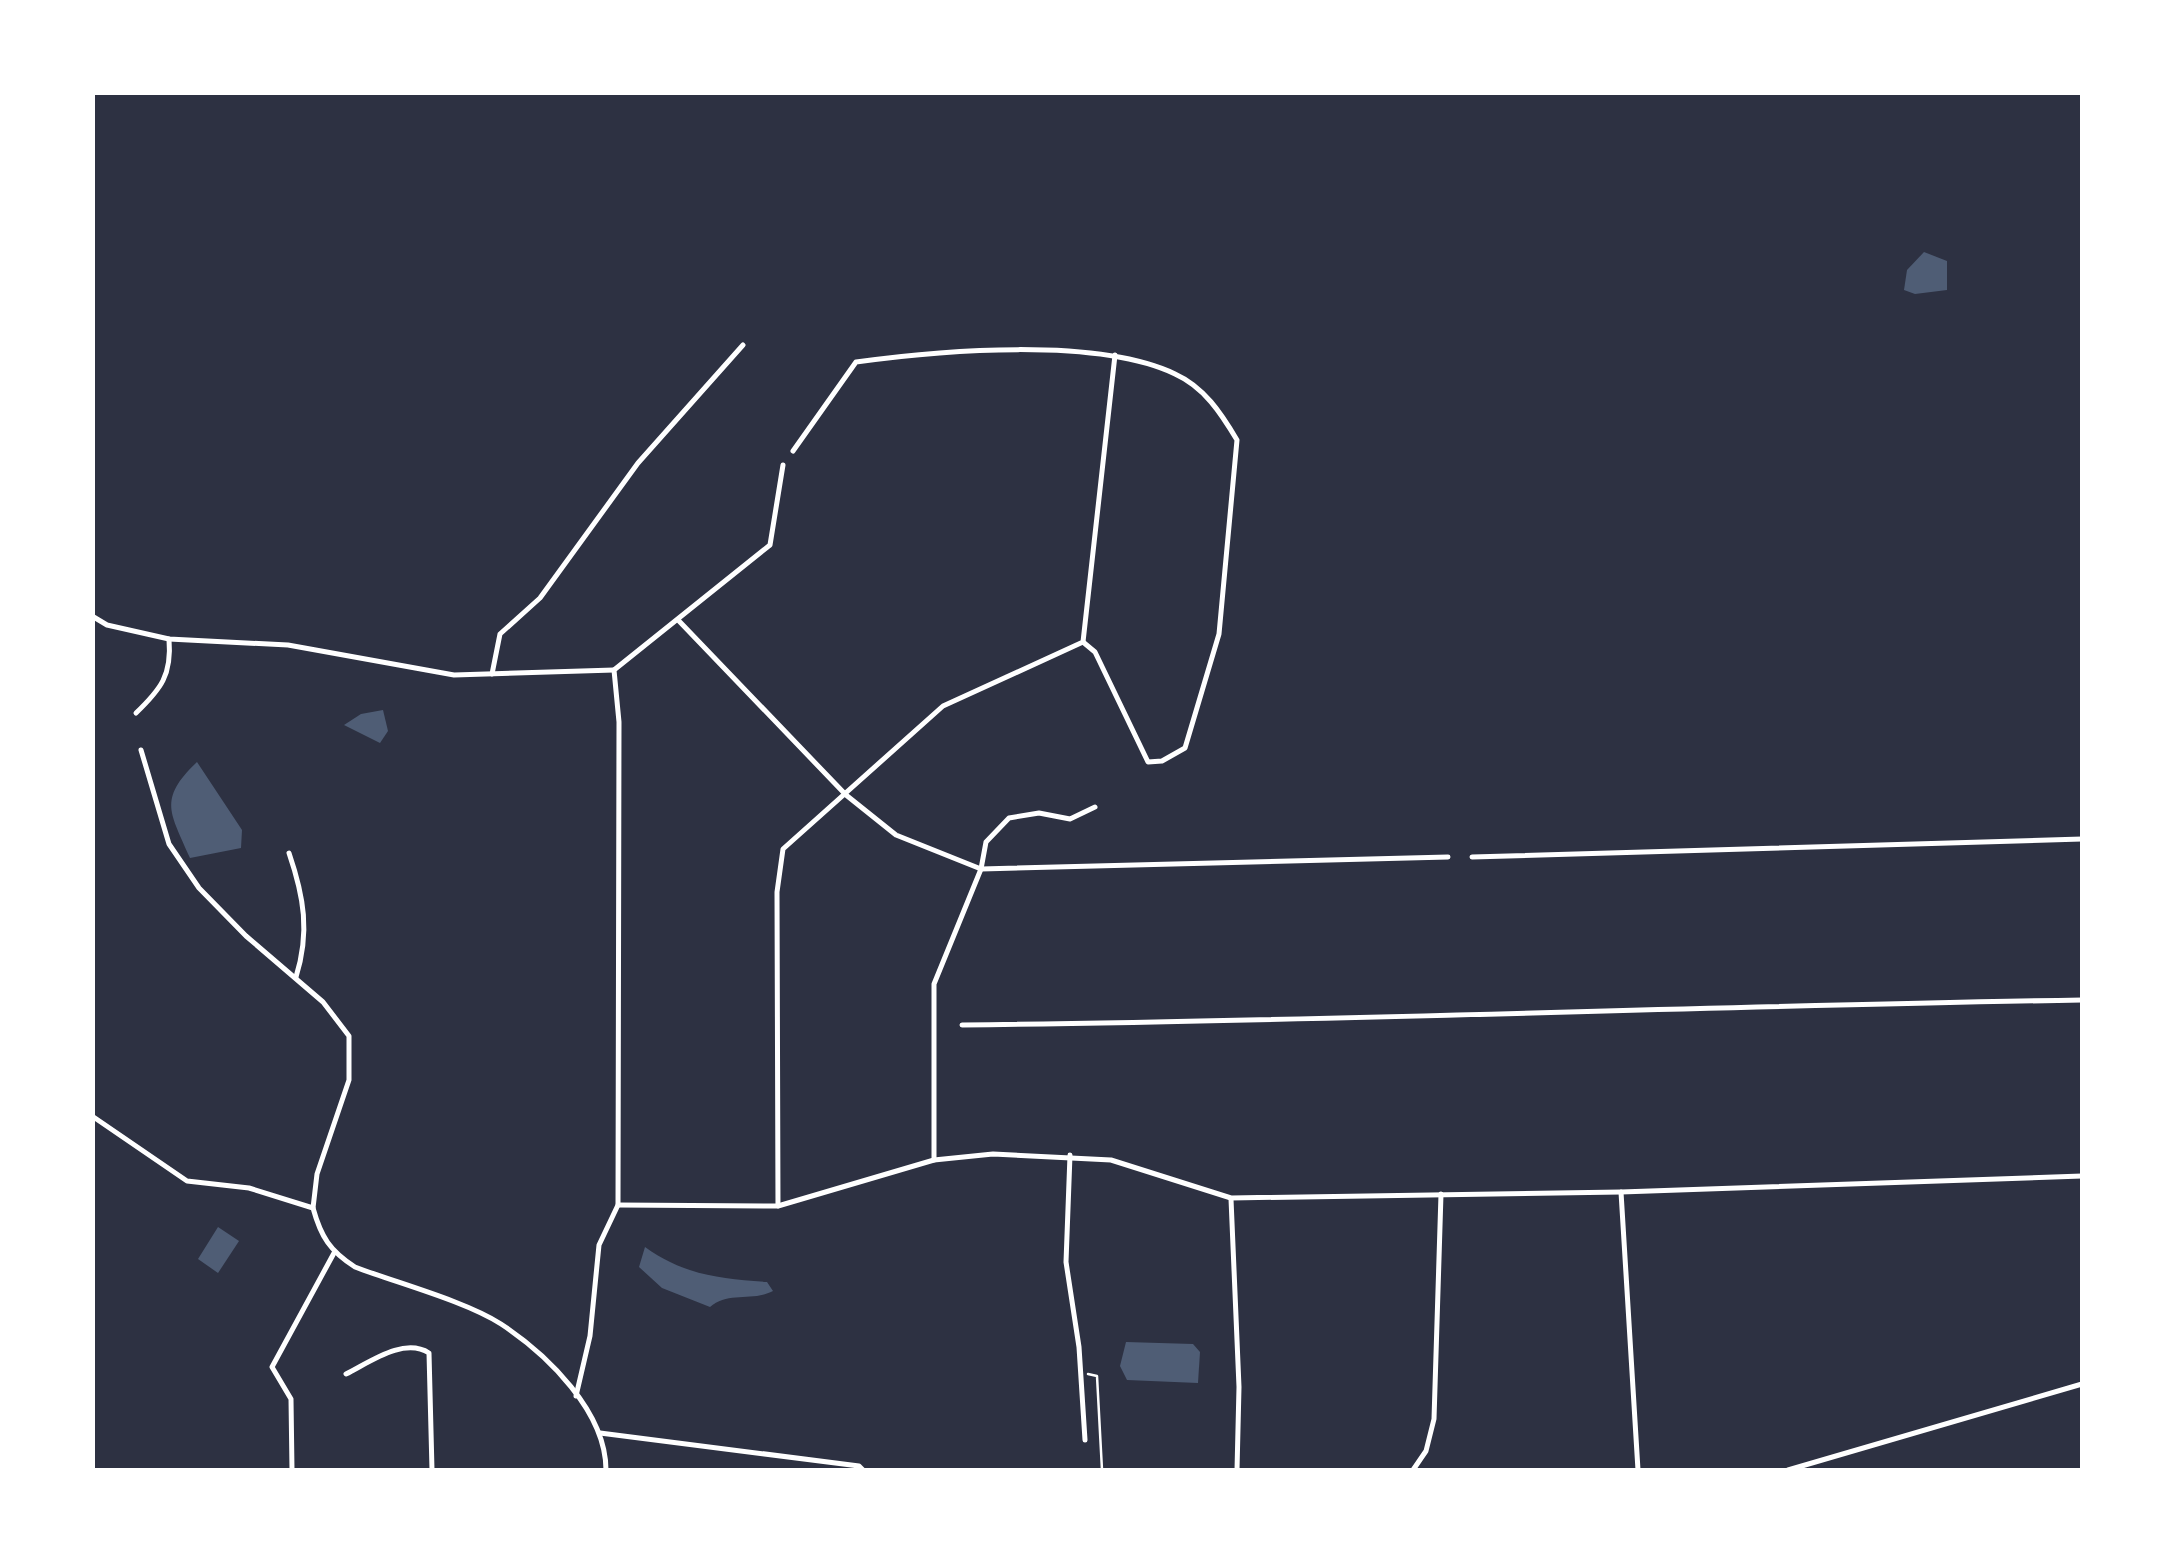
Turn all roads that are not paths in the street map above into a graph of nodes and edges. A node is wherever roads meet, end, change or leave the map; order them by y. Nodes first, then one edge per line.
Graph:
1 (743, 345) dead end
2 (1114, 355) junction
3 (793, 451) dead end
4 (784, 466) dead end
5 (92, 616) edge
6 (679, 621) junction
7 (169, 639) junction
8 (1083, 642) junction
9 (614, 670) junction
10 (492, 674) junction
11 (136, 713) dead end
12 (141, 750) dead end
13 (846, 795) junction
14 (1095, 807) dead end
15 (2082, 839) edge
16 (288, 853) dead end
17 (1472, 856) dead end
18 (1448, 857) dead end
19 (981, 869) junction
20 (296, 977) junction
21 (2082, 1000) edge
22 (962, 1026) dead end
23 (92, 1116) edge
24 (1070, 1155) junction
25 (934, 1160) junction
26 (2082, 1176) edge
27 (1621, 1192) junction
28 (1441, 1194) junction
29 (1231, 1198) junction
30 (618, 1205) junction
31 (778, 1206) junction
32 (312, 1208) junction
33 (334, 1253) junction
34 (346, 1374) dead end
35 (2082, 1384) edge
36 (576, 1396) junction
37 (600, 1434) junction
38 (1085, 1440) dead end
39 (292, 1470) edge
40 (432, 1470) edge
41 (606, 1470) edge
42 (863, 1470) edge
43 (1237, 1470) edge
44 (1413, 1470) edge
45 (1638, 1470) edge
46 (1788, 1470) edge

1 - 10 street
2 - 3 street
2 - 8 street
2 - 8 street
4 - 6 street
5 - 7 street
6 - 9 street
6 - 13 street
7 - 10 street
7 - 11 street
8 - 13 street
9 - 10 street
9 - 30 street
12 - 20 street
13 - 19 street
13 - 31 street
14 - 19 street
15 - 17 street
16 - 20 street
18 - 19 street
19 - 25 street
20 - 32 street
21 - 22 street
23 - 32 street
24 - 25 street
24 - 29 street
24 - 38 street
25 - 31 street
26 - 27 street
27 - 28 street
27 - 45 street
28 - 29 street
28 - 44 street
29 - 43 street
30 - 31 street
30 - 36 street
32 - 33 street
33 - 36 street
33 - 39 street
34 - 40 street
35 - 46 street
36 - 37 street
37 - 41 street
37 - 42 street

